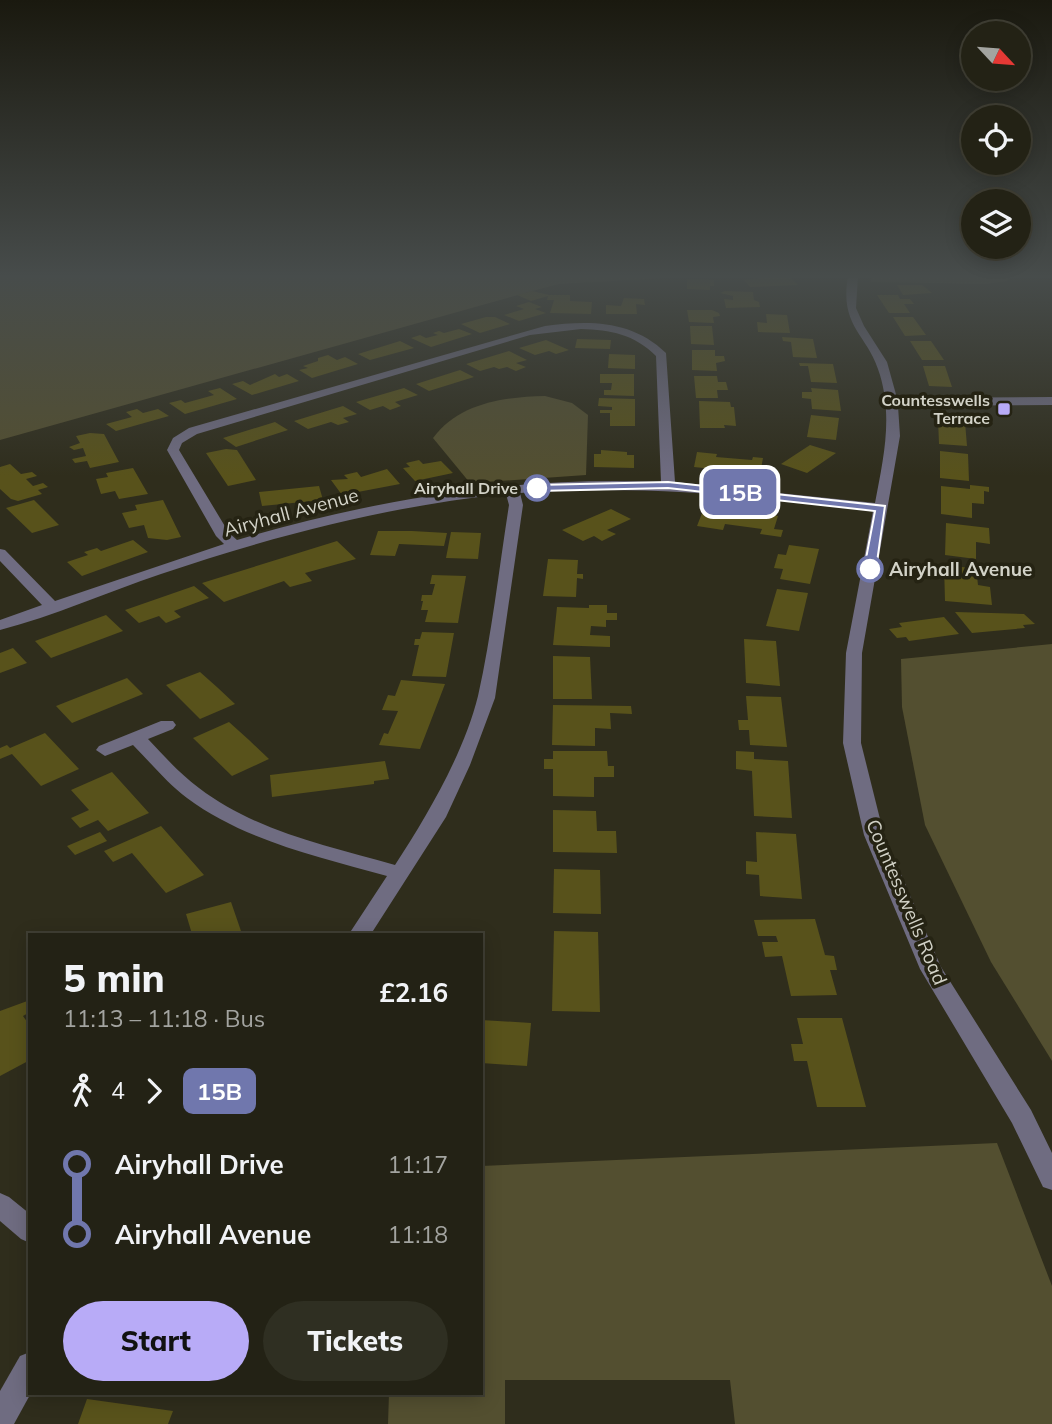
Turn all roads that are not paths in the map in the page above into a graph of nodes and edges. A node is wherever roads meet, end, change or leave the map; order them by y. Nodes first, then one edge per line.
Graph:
1 (492, 342) edge
2 (652, 342) edge
3 (871, 342) edge
4 (1052, 401) edge
5 (892, 402) junction
6 (668, 485) junction
7 (512, 489) junction
8 (881, 508) junction
9 (235, 546) junction
10 (0, 553) edge
11 (53, 607) junction
12 (0, 625) edge
13 (167, 725) dead end
14 (136, 738) junction
15 (105, 750) dead end
16 (400, 873) junction
17 (361, 933) edge
18 (1052, 1179) edge
19 (0, 1205) edge
20 (28, 1229) edge
21 (28, 1370) edge
22 (0, 1420) edge

1 - 9 street
2 - 6 street
3 - 5 street, Countesswells Road
4 - 5 street
5 - 8 street, Countesswells Road
6 - 7 street, Airyhall Avenue
6 - 8 street, Airyhall Avenue
7 - 9 street, Airyhall Avenue
7 - 16 street
8 - 18 street, Countesswells Road
9 - 11 street, Airyhall Avenue
10 - 11 street
11 - 12 street, Airyhall Avenue
13 - 14 street
14 - 15 street
14 - 16 street
16 - 17 street
19 - 20 street
21 - 22 street

